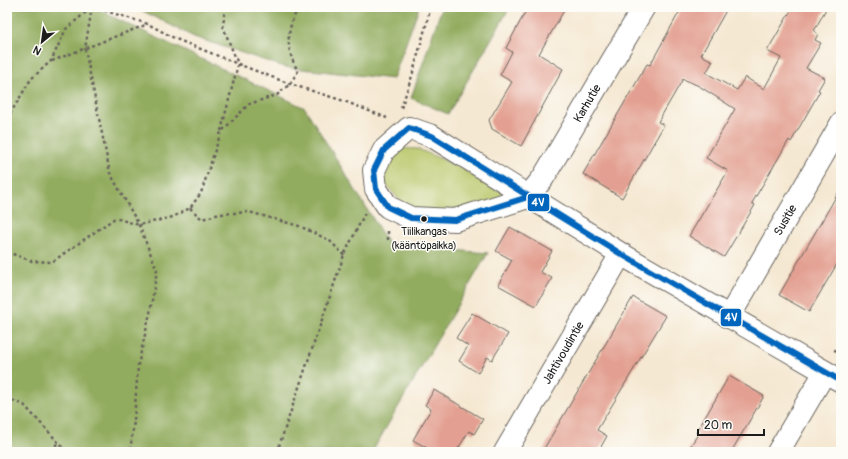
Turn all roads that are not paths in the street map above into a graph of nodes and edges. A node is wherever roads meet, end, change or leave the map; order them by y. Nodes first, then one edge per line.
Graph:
1 (644, 7) edge
2 (841, 124) edge
3 (528, 198) junction
4 (621, 254) junction
5 (729, 317) junction
6 (833, 377) edge
7 (505, 452) edge
8 (778, 452) edge

1 - 3 street, Karhutie
2 - 5 street, Susitie
3 - 3 street
3 - 4 street
4 - 5 street
4 - 7 street, Jahtivoudintie
5 - 6 street
6 - 8 street

